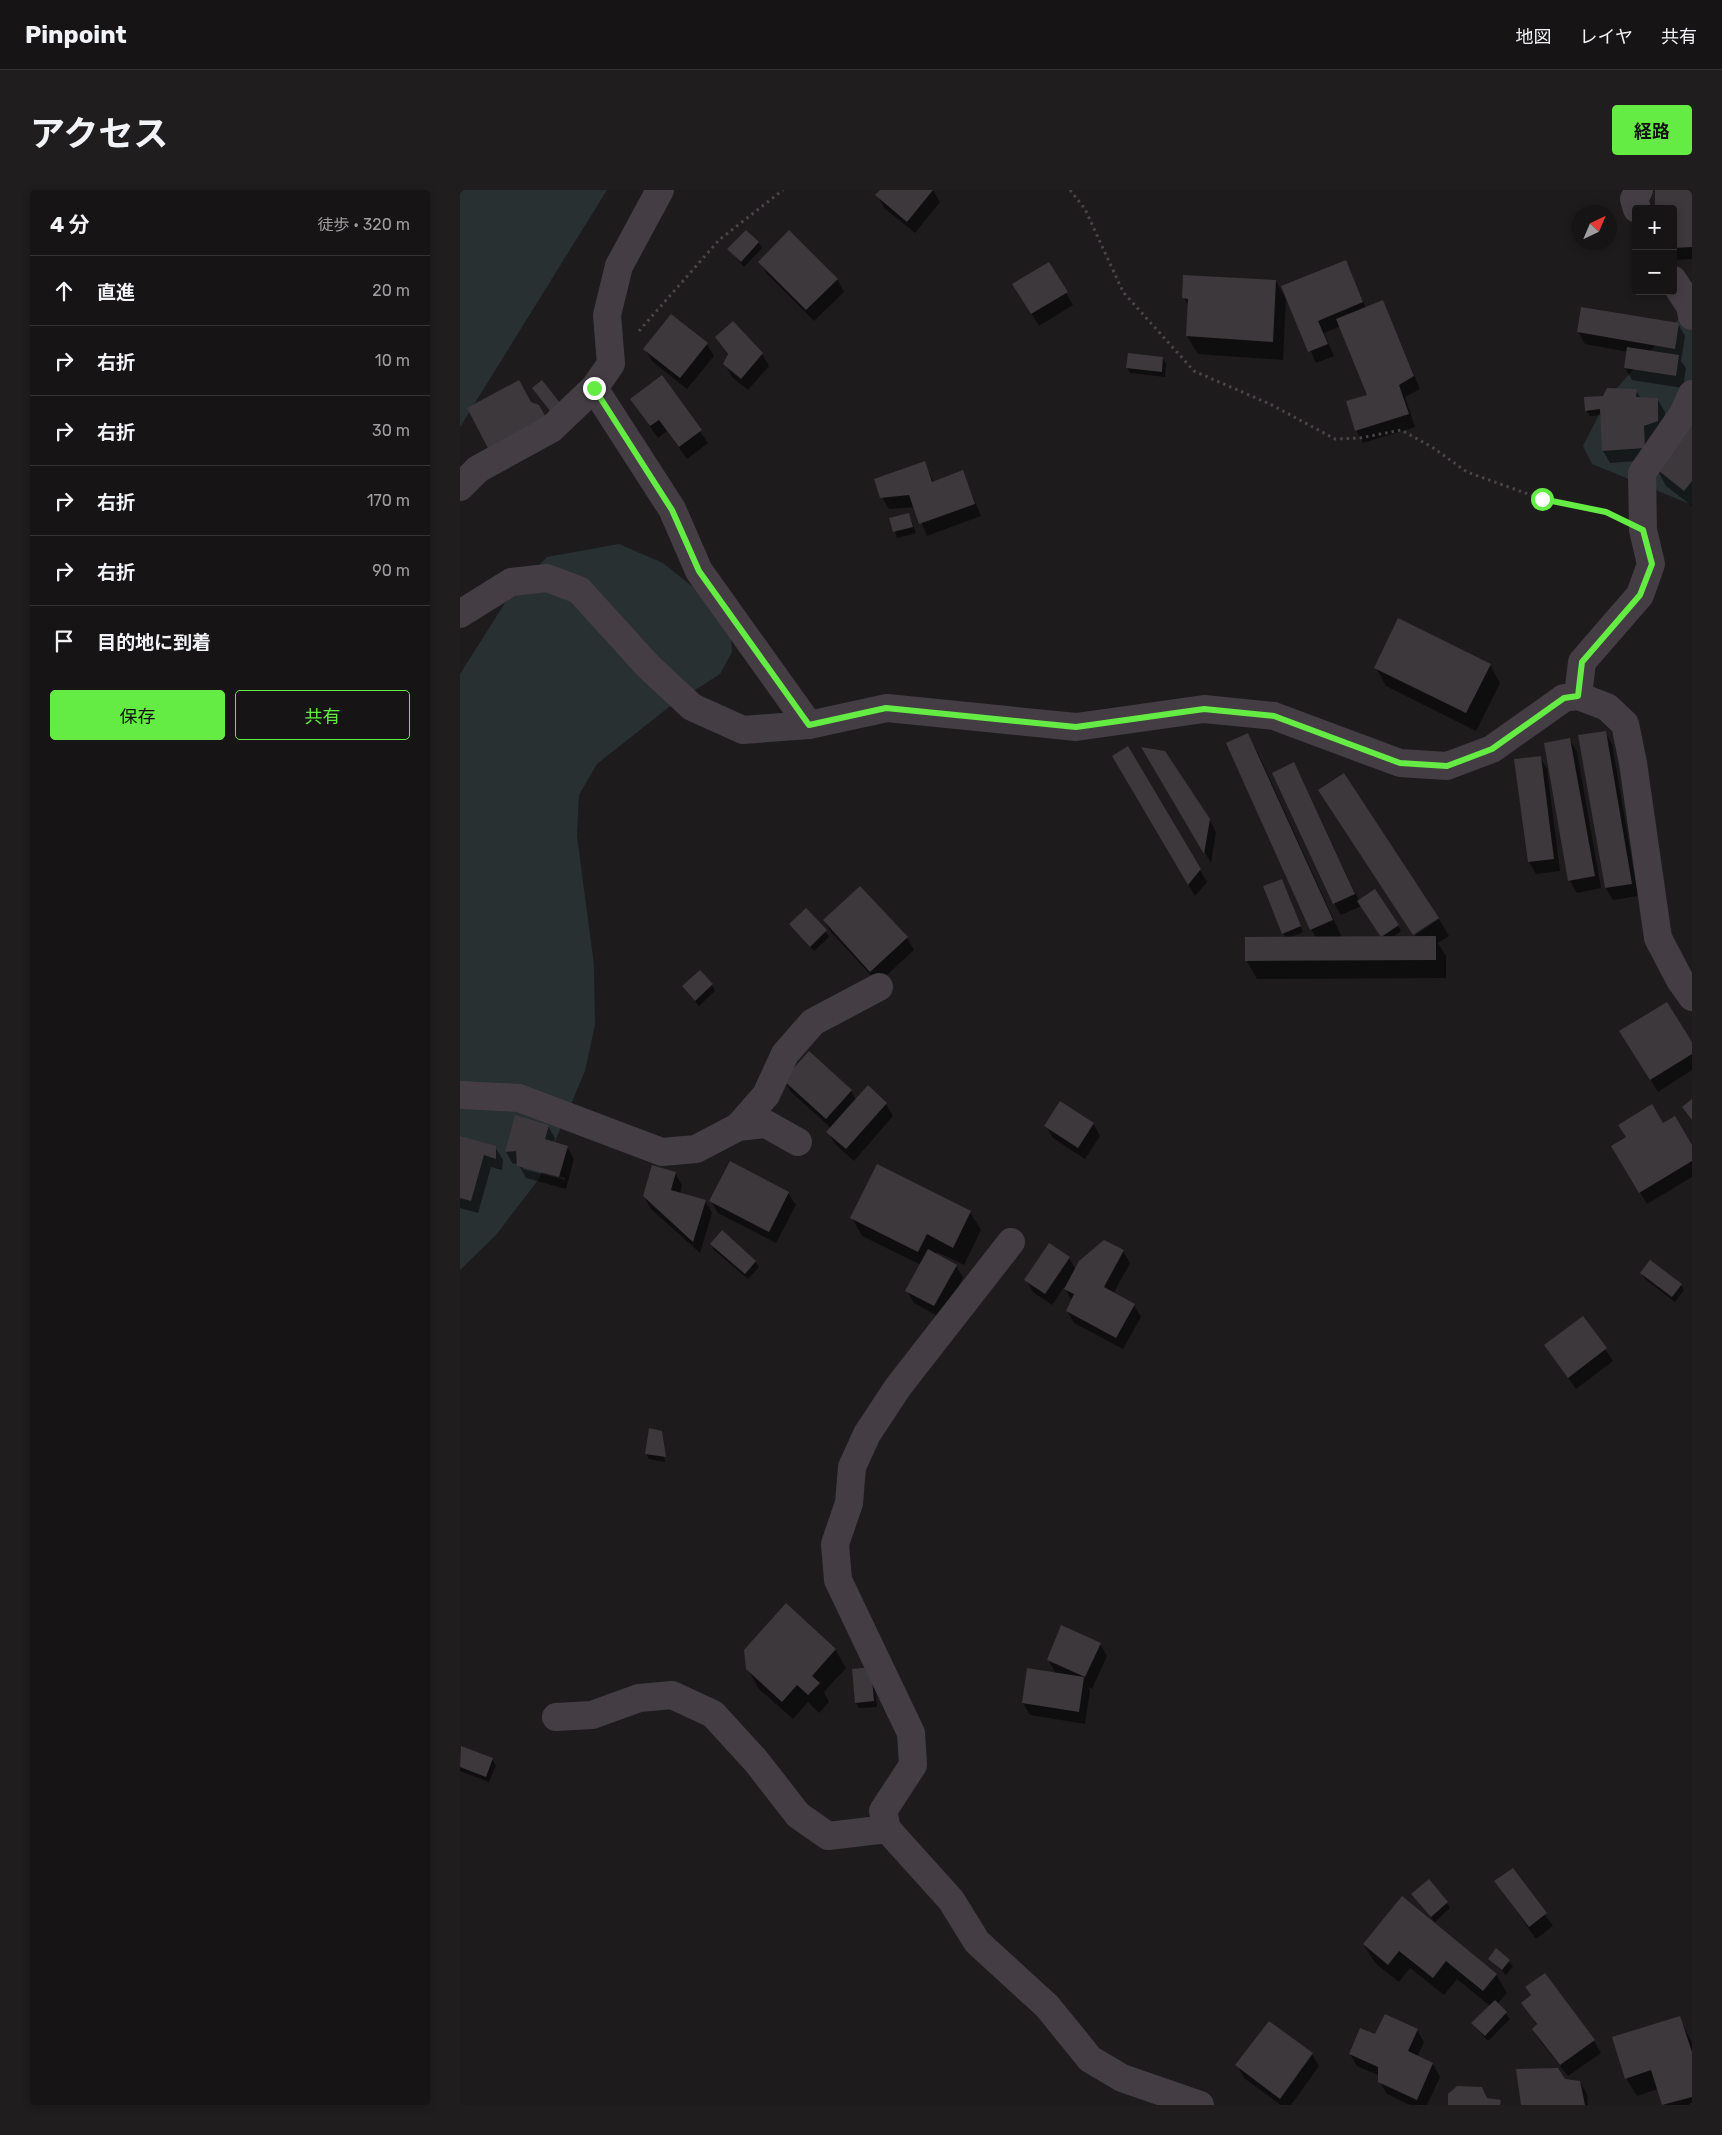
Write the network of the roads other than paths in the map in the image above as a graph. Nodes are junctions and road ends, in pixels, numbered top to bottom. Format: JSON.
{"nodes":[{"id":1,"x":660,"y":190,"type":"edge"},
{"id":2,"x":1639,"y":190,"type":"edge"},
{"id":3,"x":1636,"y":205,"type":"edge"},
{"id":4,"x":1677,"y":286,"type":"edge"},
{"id":5,"x":1692,"y":316,"type":"edge"},
{"id":6,"x":594,"y":388,"type":"junction"},
{"id":7,"x":1692,"y":394,"type":"edge"},
{"id":8,"x":460,"y":487,"type":"edge"},
{"id":9,"x":460,"y":614,"type":"edge"},
{"id":10,"x":1578,"y":696,"type":"junction"},
{"id":11,"x":809,"y":725,"type":"junction"},
{"id":12,"x":879,"y":987,"type":"dead end"},
{"id":13,"x":1692,"y":997,"type":"edge"},
{"id":14,"x":460,"y":1095,"type":"edge"},
{"id":15,"x":738,"y":1127,"type":"junction"},
{"id":16,"x":798,"y":1142,"type":"dead end"},
{"id":17,"x":1011,"y":1242,"type":"dead end"},
{"id":18,"x":556,"y":1718,"type":"dead end"},
{"id":19,"x":887,"y":1829,"type":"junction"},
{"id":20,"x":1200,"y":2105,"type":"edge"}],
"edges":[{"from":1,"to":6,"type":"street"},
{"from":2,"to":3,"type":"street"},
{"from":4,"to":5,"type":"street"},
{"from":6,"to":8,"type":"street"},
{"from":6,"to":11,"type":"street"},
{"from":7,"to":10,"type":"street"},
{"from":9,"to":11,"type":"street"},
{"from":10,"to":11,"type":"street"},
{"from":10,"to":13,"type":"street"},
{"from":12,"to":15,"type":"street"},
{"from":14,"to":15,"type":"street"},
{"from":15,"to":16,"type":"street"},
{"from":17,"to":19,"type":"street"},
{"from":18,"to":19,"type":"street"},
{"from":19,"to":20,"type":"street"}]}
